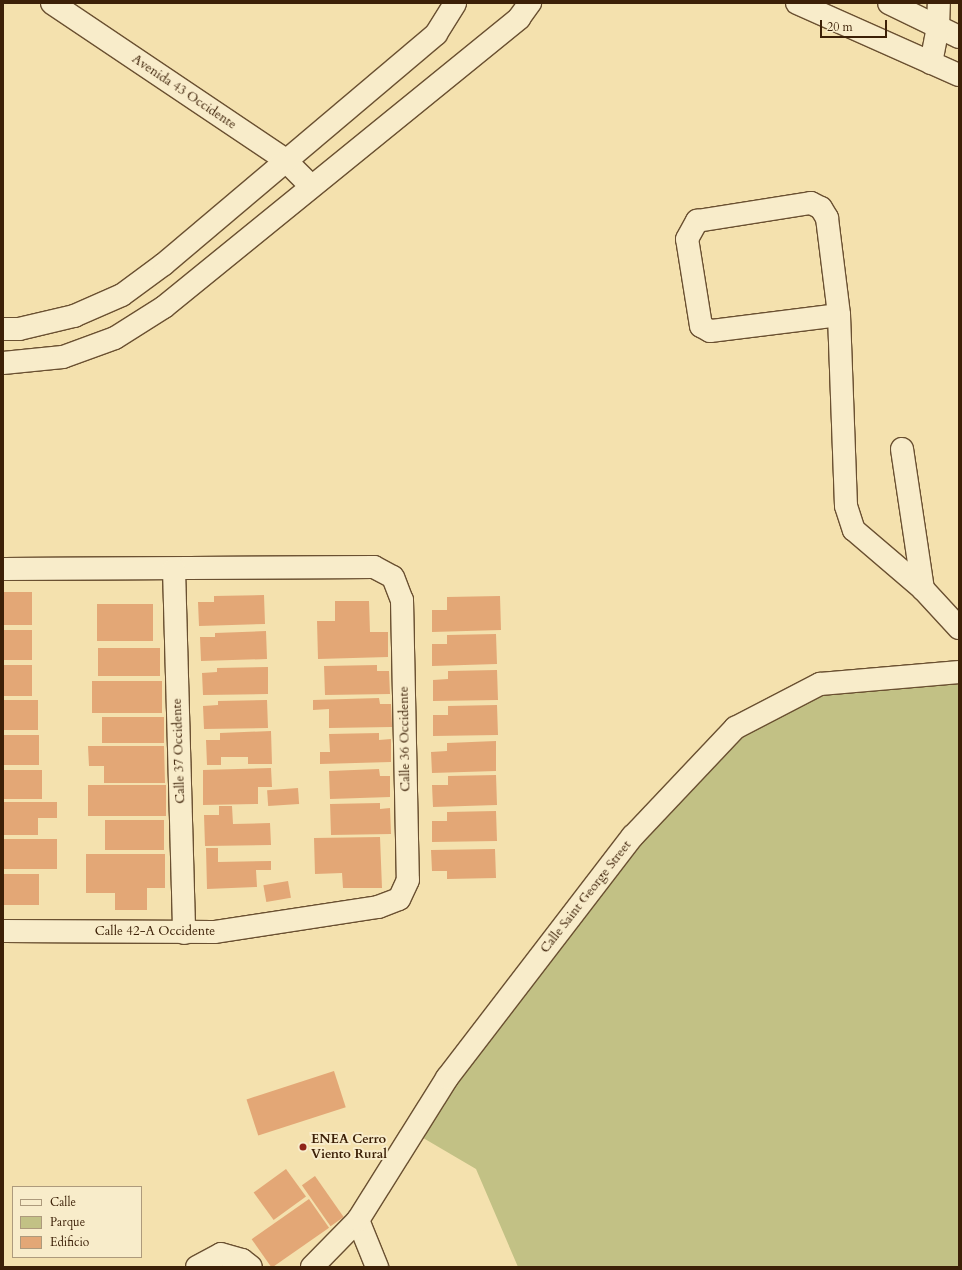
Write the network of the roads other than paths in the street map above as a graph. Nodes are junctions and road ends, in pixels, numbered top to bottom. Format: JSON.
{"nodes":[{"id":1,"x":52,"y":3,"type":"edge"},
{"id":2,"x":455,"y":3,"type":"edge"},
{"id":3,"x":530,"y":3,"type":"edge"},
{"id":4,"x":798,"y":3,"type":"edge"},
{"id":5,"x":888,"y":3,"type":"edge"},
{"id":6,"x":939,"y":3,"type":"edge"},
{"id":7,"x":938,"y":27,"type":"junction"},
{"id":8,"x":959,"y":37,"type":"edge"},
{"id":9,"x":931,"y":63,"type":"junction"},
{"id":10,"x":959,"y":75,"type":"edge"},
{"id":11,"x":284,"y":159,"type":"junction"},
{"id":12,"x":312,"y":186,"type":"junction"},
{"id":13,"x":839,"y":315,"type":"junction"},
{"id":14,"x":3,"y":329,"type":"edge"},
{"id":15,"x":3,"y":363,"type":"edge"},
{"id":16,"x":902,"y":449,"type":"dead end"},
{"id":17,"x":174,"y":569,"type":"junction"},
{"id":18,"x":3,"y":570,"type":"edge"},
{"id":19,"x":923,"y":589,"type":"junction"},
{"id":20,"x":959,"y":628,"type":"edge"},
{"id":21,"x":959,"y":672,"type":"edge"},
{"id":22,"x":399,"y":900,"type":"joint"},
{"id":23,"x":3,"y":931,"type":"edge"},
{"id":24,"x":184,"y":933,"type":"junction"},
{"id":25,"x":358,"y":1220,"type":"junction"},
{"id":26,"x":197,"y":1267,"type":"edge"},
{"id":27,"x":251,"y":1267,"type":"edge"},
{"id":28,"x":312,"y":1267,"type":"edge"},
{"id":29,"x":377,"y":1267,"type":"edge"}],
"edges":[{"from":1,"to":11,"type":"street","name":"Avenida 43 Occidente"},
{"from":2,"to":11,"type":"street"},
{"from":3,"to":12,"type":"street"},
{"from":4,"to":9,"type":"street"},
{"from":5,"to":7,"type":"street"},
{"from":6,"to":7,"type":"street"},
{"from":7,"to":8,"type":"street"},
{"from":7,"to":9,"type":"street"},
{"from":9,"to":10,"type":"street"},
{"from":11,"to":12,"type":"street","name":"Avenida 43 Occidente"},
{"from":11,"to":14,"type":"street"},
{"from":12,"to":15,"type":"street"},
{"from":13,"to":13,"type":"street"},
{"from":13,"to":19,"type":"street"},
{"from":16,"to":19,"type":"street"},
{"from":17,"to":18,"type":"street"},
{"from":17,"to":22,"type":"street","name":"Calle 36 Occidente"},
{"from":17,"to":24,"type":"street","name":"Calle 37 Occidente"},
{"from":19,"to":20,"type":"street"},
{"from":21,"to":25,"type":"street","name":"Calle Saint George Street"},
{"from":22,"to":24,"type":"street","name":"Calle 42-A Occidente"},
{"from":23,"to":24,"type":"street","name":"Calle 42-A Occidente"},
{"from":25,"to":28,"type":"street","name":"Calle Saint George Street"},
{"from":25,"to":29,"type":"street"},
{"from":26,"to":27,"type":"street"}]}
